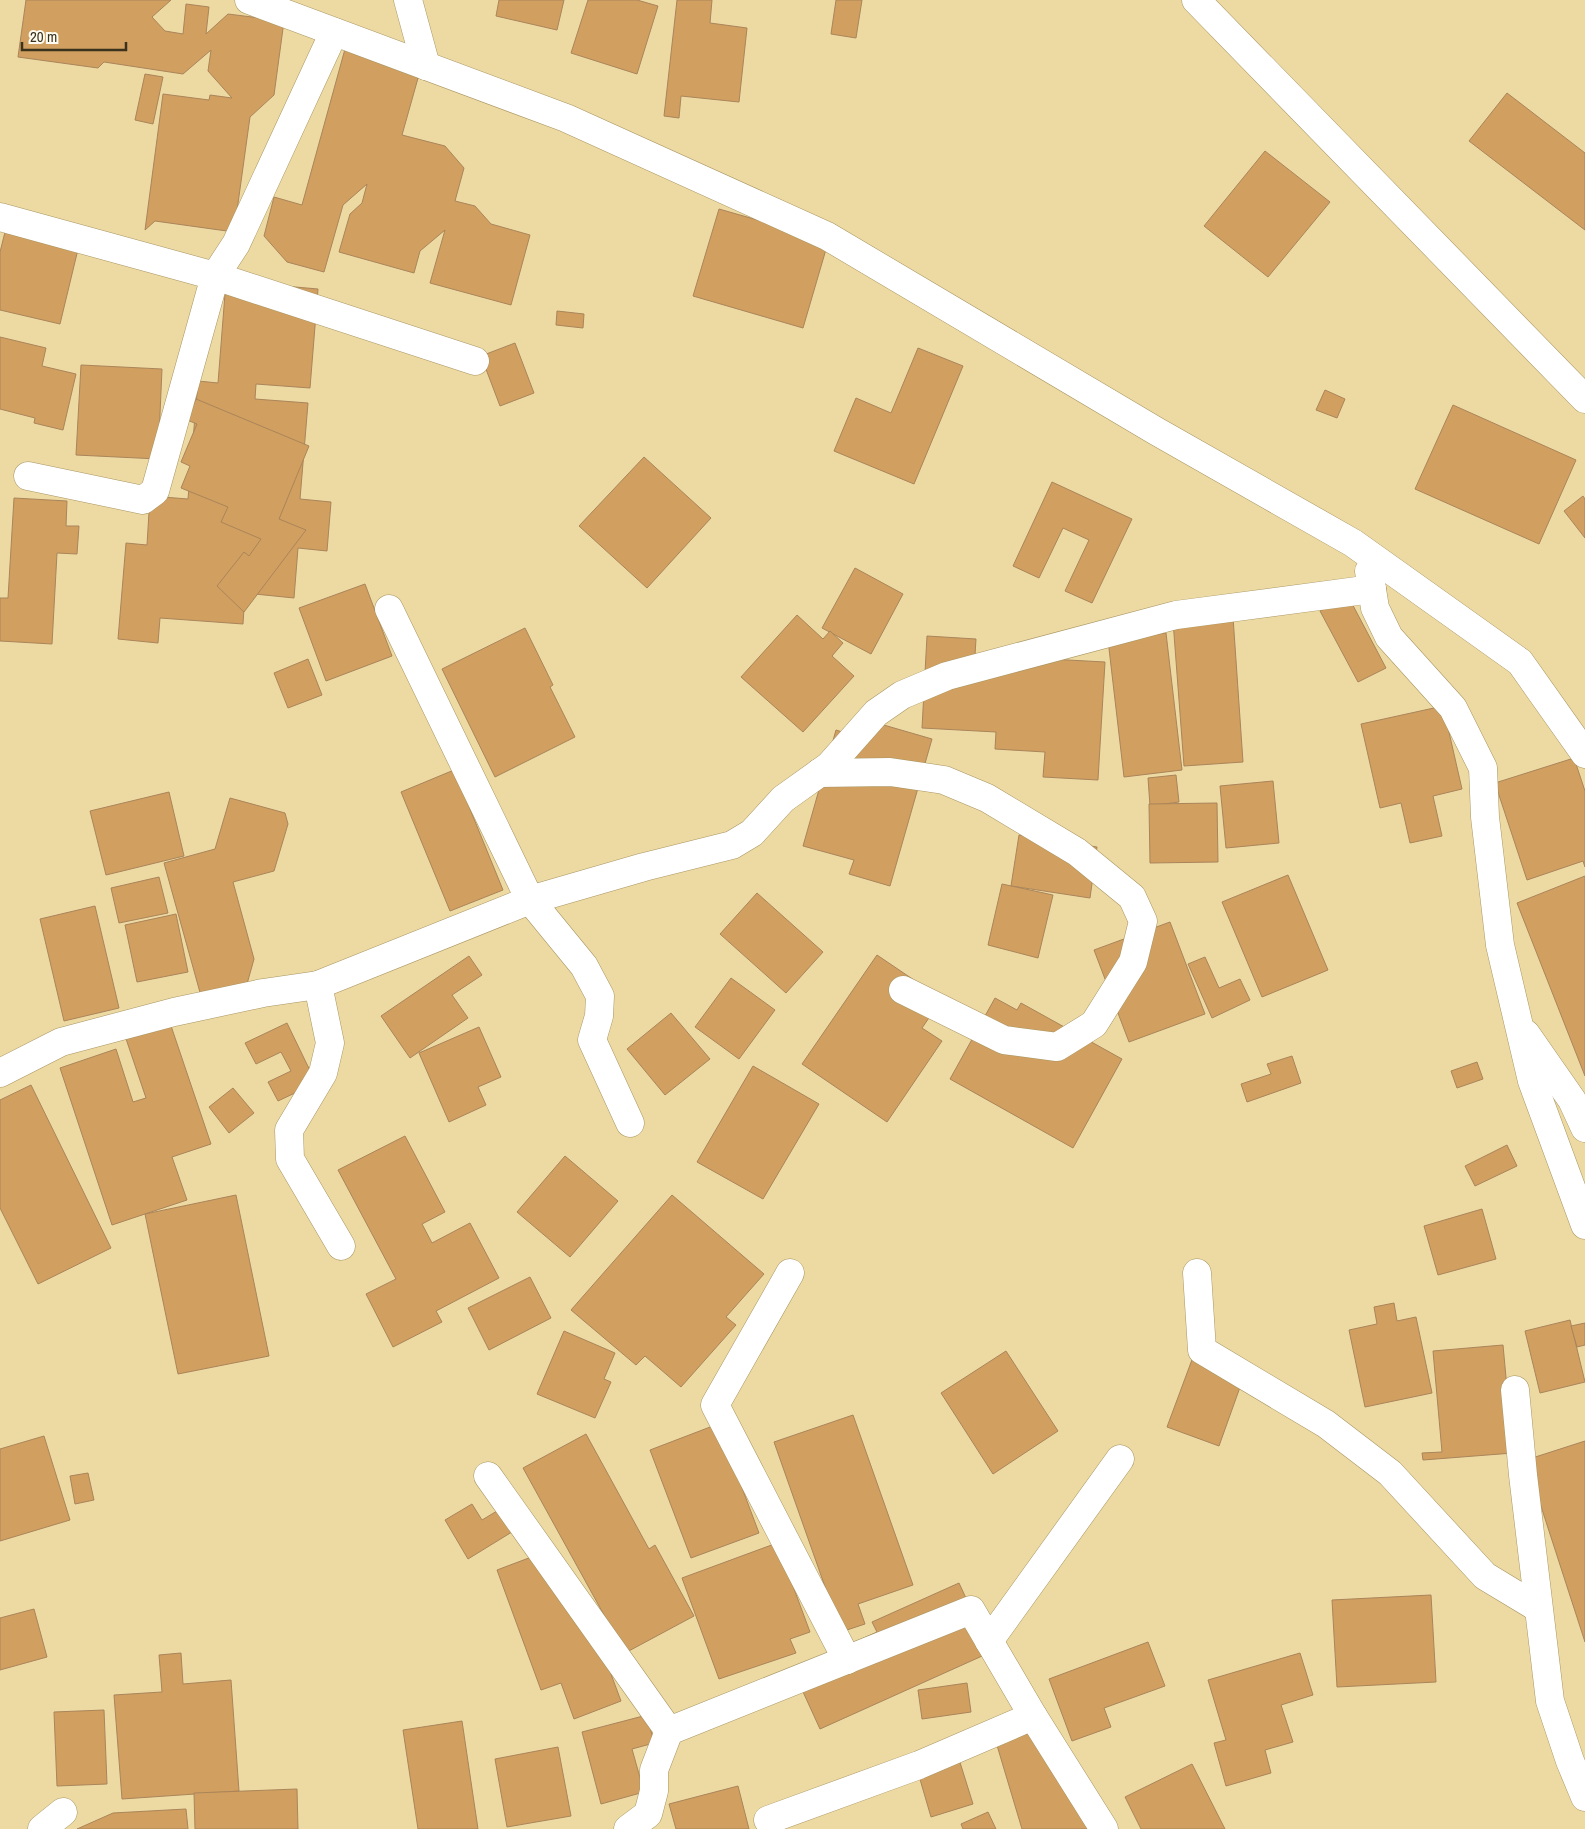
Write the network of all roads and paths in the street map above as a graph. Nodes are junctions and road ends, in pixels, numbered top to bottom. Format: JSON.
{"nodes":[{"id":1,"x":248,"y":0,"type":"edge"},
{"id":2,"x":408,"y":0,"type":"edge"},
{"id":3,"x":1196,"y":0,"type":"edge"},
{"id":4,"x":334,"y":32,"type":"junction"},
{"id":5,"x":426,"y":66,"type":"junction"},
{"id":6,"x":0,"y":217,"type":"edge"},
{"id":7,"x":215,"y":276,"type":"junction"},
{"id":8,"x":475,"y":361,"type":"dead end"},
{"id":9,"x":1585,"y":399,"type":"edge"},
{"id":10,"x":28,"y":476,"type":"dead end"},
{"id":11,"x":1366,"y":552,"type":"junction"},
{"id":12,"x":1372,"y":589,"type":"junction"},
{"id":13,"x":388,"y":609,"type":"dead end"},
{"id":14,"x":1585,"y":754,"type":"edge"},
{"id":15,"x":818,"y":773,"type":"junction"},
{"id":16,"x":530,"y":900,"type":"junction"},
{"id":17,"x":318,"y":985,"type":"junction"},
{"id":18,"x":903,"y":990,"type":"dead end"},
{"id":19,"x":1518,"y":1022,"type":"junction"},
{"id":20,"x":0,"y":1073,"type":"edge"},
{"id":21,"x":630,"y":1123,"type":"dead end"},
{"id":22,"x":1585,"y":1128,"type":"edge"},
{"id":23,"x":1585,"y":1225,"type":"edge"},
{"id":24,"x":341,"y":1246,"type":"dead end"},
{"id":25,"x":790,"y":1273,"type":"dead end"},
{"id":26,"x":1197,"y":1273,"type":"dead end"},
{"id":27,"x":1515,"y":1390,"type":"dead end"},
{"id":28,"x":1120,"y":1459,"type":"dead end"},
{"id":29,"x":488,"y":1476,"type":"dead end"},
{"id":30,"x":1538,"y":1608,"type":"junction"},
{"id":31,"x":989,"y":1641,"type":"junction"},
{"id":32,"x":847,"y":1660,"type":"junction"},
{"id":33,"x":1033,"y":1716,"type":"junction"},
{"id":34,"x":669,"y":1731,"type":"junction"},
{"id":35,"x":1583,"y":1784,"type":"edge"},
{"id":36,"x":63,"y":1812,"type":"dead end"},
{"id":37,"x":768,"y":1820,"type":"dead end"},
{"id":38,"x":42,"y":1829,"type":"edge"},
{"id":39,"x":628,"y":1829,"type":"edge"},
{"id":40,"x":1104,"y":1829,"type":"edge"}],
"edges":[{"from":1,"to":4,"type":"street"},
{"from":2,"to":5,"type":"street"},
{"from":3,"to":9,"type":"street"},
{"from":4,"to":5,"type":"street"},
{"from":4,"to":7,"type":"street"},
{"from":5,"to":11,"type":"street"},
{"from":6,"to":7,"type":"street"},
{"from":7,"to":8,"type":"street"},
{"from":7,"to":10,"type":"street"},
{"from":11,"to":12,"type":"street"},
{"from":11,"to":14,"type":"street"},
{"from":12,"to":15,"type":"street"},
{"from":12,"to":19,"type":"street"},
{"from":13,"to":16,"type":"street"},
{"from":15,"to":16,"type":"street"},
{"from":15,"to":18,"type":"street"},
{"from":16,"to":17,"type":"street"},
{"from":16,"to":21,"type":"street"},
{"from":17,"to":20,"type":"street"},
{"from":17,"to":24,"type":"street"},
{"from":19,"to":22,"type":"street"},
{"from":19,"to":23,"type":"street"},
{"from":25,"to":32,"type":"street"},
{"from":26,"to":30,"type":"street"},
{"from":27,"to":30,"type":"street"},
{"from":28,"to":31,"type":"street"},
{"from":29,"to":34,"type":"street"},
{"from":30,"to":35,"type":"street"},
{"from":31,"to":32,"type":"street"},
{"from":31,"to":33,"type":"street"},
{"from":32,"to":34,"type":"street"},
{"from":33,"to":37,"type":"street"},
{"from":33,"to":40,"type":"street"},
{"from":34,"to":39,"type":"street"},
{"from":36,"to":38,"type":"street"}]}
